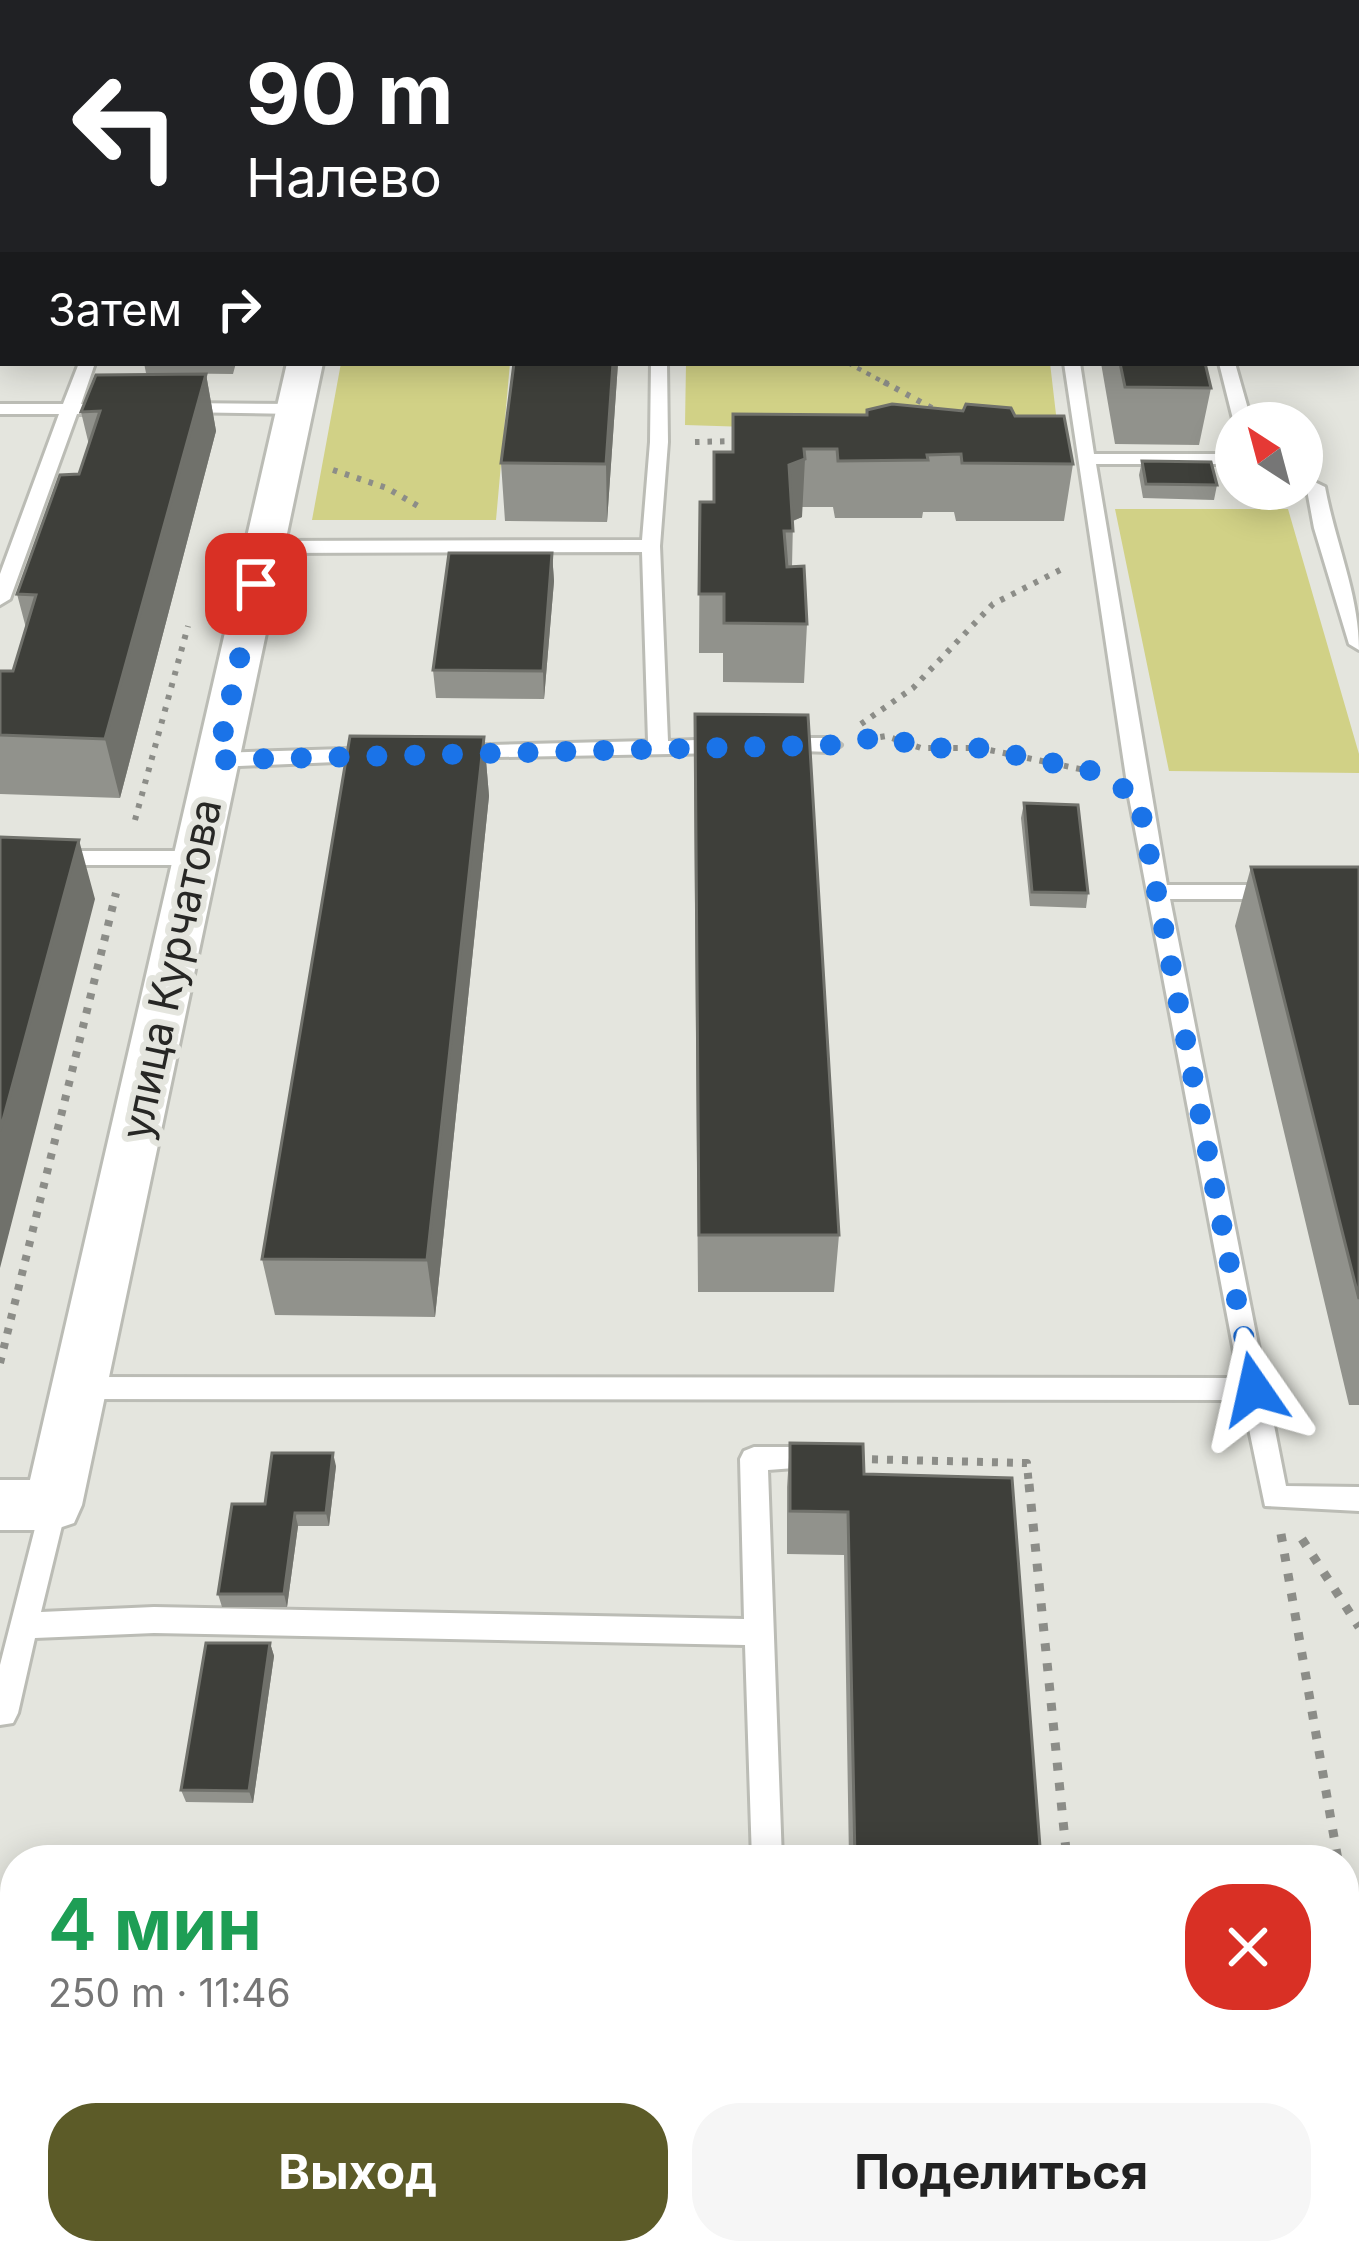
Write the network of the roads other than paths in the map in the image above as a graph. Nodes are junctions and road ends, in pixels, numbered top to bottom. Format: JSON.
{"nodes":[{"id":1,"x":86,"y":366,"type":"edge"},
{"id":2,"x":659,"y":366,"type":"edge"},
{"id":3,"x":1072,"y":366,"type":"edge"},
{"id":4,"x":1228,"y":366,"type":"edge"},
{"id":5,"x":1237,"y":402,"type":"edge"},
{"id":6,"x":295,"y":408,"type":"edge"},
{"id":7,"x":0,"y":409,"type":"edge"},
{"id":8,"x":70,"y":409,"type":"junction"},
{"id":9,"x":136,"y":409,"type":"edge"},
{"id":10,"x":158,"y":409,"type":"edge"},
{"id":11,"x":1086,"y":459,"type":"junction"},
{"id":12,"x":1215,"y":459,"type":"edge"},
{"id":13,"x":1322,"y":510,"type":"edge"},
{"id":14,"x":651,"y":546,"type":"junction"},
{"id":15,"x":264,"y":547,"type":"junction"},
{"id":16,"x":0,"y":599,"type":"edge"},
{"id":17,"x":1359,"y":644,"type":"edge"},
{"id":18,"x":830,"y":745,"type":"road end"},
{"id":19,"x":658,"y":747,"type":"junction"},
{"id":20,"x":403,"y":754,"type":"edge"},
{"id":21,"x":426,"y":754,"type":"edge"},
{"id":22,"x":217,"y":760,"type":"junction"},
{"id":23,"x":0,"y":857,"type":"edge"},
{"id":24,"x":195,"y":858,"type":"junction"},
{"id":25,"x":1292,"y":891,"type":"edge"},
{"id":26,"x":1158,"y":892,"type":"junction"},
{"id":27,"x":79,"y":1388,"type":"junction"},
{"id":28,"x":1254,"y":1389,"type":"junction"},
{"id":29,"x":811,"y":1457,"type":"edge"},
{"id":30,"x":1359,"y":1498,"type":"edge"},
{"id":31,"x":26,"y":1505,"type":"edge"},
{"id":32,"x":23,"y":1626,"type":"junction"},
{"id":33,"x":759,"y":1633,"type":"junction"},
{"id":34,"x":3,"y":1713,"type":"dead end"},
{"id":35,"x":766,"y":1845,"type":"edge"}],
"edges":[{"from":1,"to":8,"type":"lane"},
{"from":2,"to":14,"type":"lane"},
{"from":3,"to":11,"type":"lane"},
{"from":4,"to":5,"type":"lane"},
{"from":6,"to":10,"type":"lane"},
{"from":6,"to":15,"type":"street","name":"улица Курчатова"},
{"from":7,"to":8,"type":"lane"},
{"from":8,"to":9,"type":"lane"},
{"from":8,"to":16,"type":"lane"},
{"from":11,"to":12,"type":"lane"},
{"from":11,"to":26,"type":"lane"},
{"from":13,"to":17,"type":"lane"},
{"from":14,"to":15,"type":"lane"},
{"from":14,"to":19,"type":"lane"},
{"from":15,"to":22,"type":"street","name":"улица Курчатова"},
{"from":18,"to":19,"type":"lane"},
{"from":19,"to":21,"type":"lane"},
{"from":20,"to":22,"type":"lane"},
{"from":22,"to":24,"type":"street","name":"улица Курчатова"},
{"from":23,"to":24,"type":"lane"},
{"from":24,"to":27,"type":"street","name":"улица Курчатова"},
{"from":25,"to":26,"type":"lane"},
{"from":26,"to":28,"type":"lane"},
{"from":27,"to":28,"type":"lane"},
{"from":27,"to":31,"type":"street","name":"улица Курчатова"},
{"from":28,"to":30,"type":"lane"},
{"from":29,"to":33,"type":"lane"},
{"from":31,"to":32,"type":"lane"},
{"from":32,"to":33,"type":"lane"},
{"from":32,"to":34,"type":"lane"},
{"from":33,"to":35,"type":"lane"}]}
